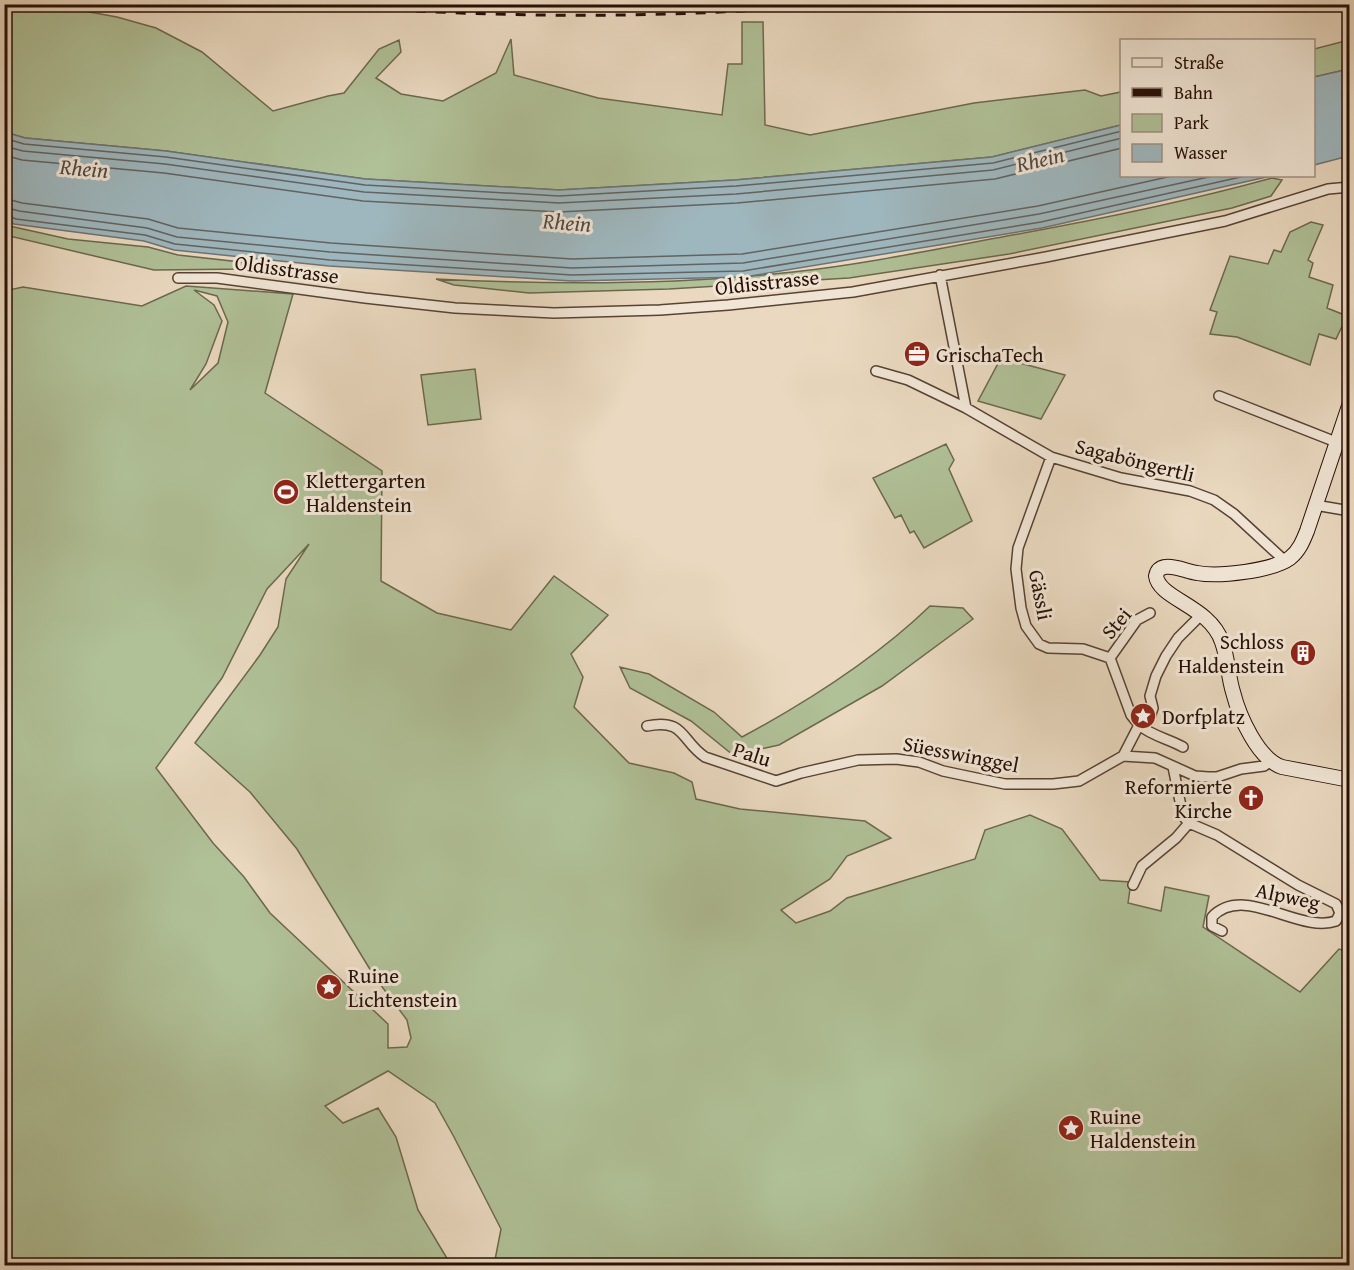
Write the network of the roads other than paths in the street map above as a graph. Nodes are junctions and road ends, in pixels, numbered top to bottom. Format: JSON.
{"nodes":[{"id":1,"x":1350,"y":187,"type":"edge"},
{"id":2,"x":940,"y":275,"type":"junction"},
{"id":3,"x":178,"y":278,"type":"dead end"},
{"id":4,"x":876,"y":370,"type":"dead end"},
{"id":5,"x":1219,"y":396,"type":"dead end"},
{"id":6,"x":1349,"y":406,"type":"edge"},
{"id":7,"x":966,"y":408,"type":"junction"},
{"id":8,"x":1336,"y":442,"type":"junction"},
{"id":9,"x":1051,"y":457,"type":"junction"},
{"id":10,"x":1315,"y":506,"type":"junction"},
{"id":11,"x":1350,"y":511,"type":"edge"},
{"id":12,"x":1285,"y":561,"type":"junction"},
{"id":13,"x":1150,"y":613,"type":"dead end"},
{"id":14,"x":1202,"y":614,"type":"junction"},
{"id":15,"x":1110,"y":658,"type":"junction"},
{"id":16,"x":1139,"y":725,"type":"junction"},
{"id":17,"x":647,"y":726,"type":"dead end"},
{"id":18,"x":1184,"y":747,"type":"dead end"},
{"id":19,"x":1123,"y":756,"type":"junction"},
{"id":20,"x":858,"y":760,"type":"joint"},
{"id":21,"x":1270,"y":762,"type":"junction"},
{"id":22,"x":1173,"y":767,"type":"junction"},
{"id":23,"x":1350,"y":780,"type":"edge"},
{"id":24,"x":1188,"y":823,"type":"junction"},
{"id":25,"x":1133,"y":885,"type":"dead end"},
{"id":26,"x":1222,"y":931,"type":"dead end"}],
"edges":[{"from":1,"to":2,"type":"street","name":"Oldisstrasse"},
{"from":2,"to":3,"type":"street","name":"Oldisstrasse"},
{"from":2,"to":7,"type":"street"},
{"from":4,"to":7,"type":"street","name":"Sagaböngertli"},
{"from":5,"to":8,"type":"street"},
{"from":6,"to":8,"type":"street"},
{"from":7,"to":9,"type":"street","name":"Sagaböngertli"},
{"from":8,"to":10,"type":"street"},
{"from":9,"to":12,"type":"street","name":"Sagaböngertli"},
{"from":9,"to":15,"type":"street","name":"Gässli"},
{"from":10,"to":11,"type":"street"},
{"from":10,"to":12,"type":"street"},
{"from":12,"to":14,"type":"street"},
{"from":13,"to":15,"type":"street","name":"Stei"},
{"from":14,"to":16,"type":"street"},
{"from":14,"to":21,"type":"street"},
{"from":15,"to":16,"type":"street"},
{"from":16,"to":18,"type":"street"},
{"from":16,"to":19,"type":"street"},
{"from":17,"to":20,"type":"street","name":"Palu"},
{"from":19,"to":20,"type":"street","name":"Süesswinggel"},
{"from":19,"to":22,"type":"street"},
{"from":21,"to":22,"type":"street"},
{"from":21,"to":23,"type":"street"},
{"from":22,"to":24,"type":"street"},
{"from":24,"to":25,"type":"street"},
{"from":24,"to":26,"type":"street","name":"Alpweg"}]}
